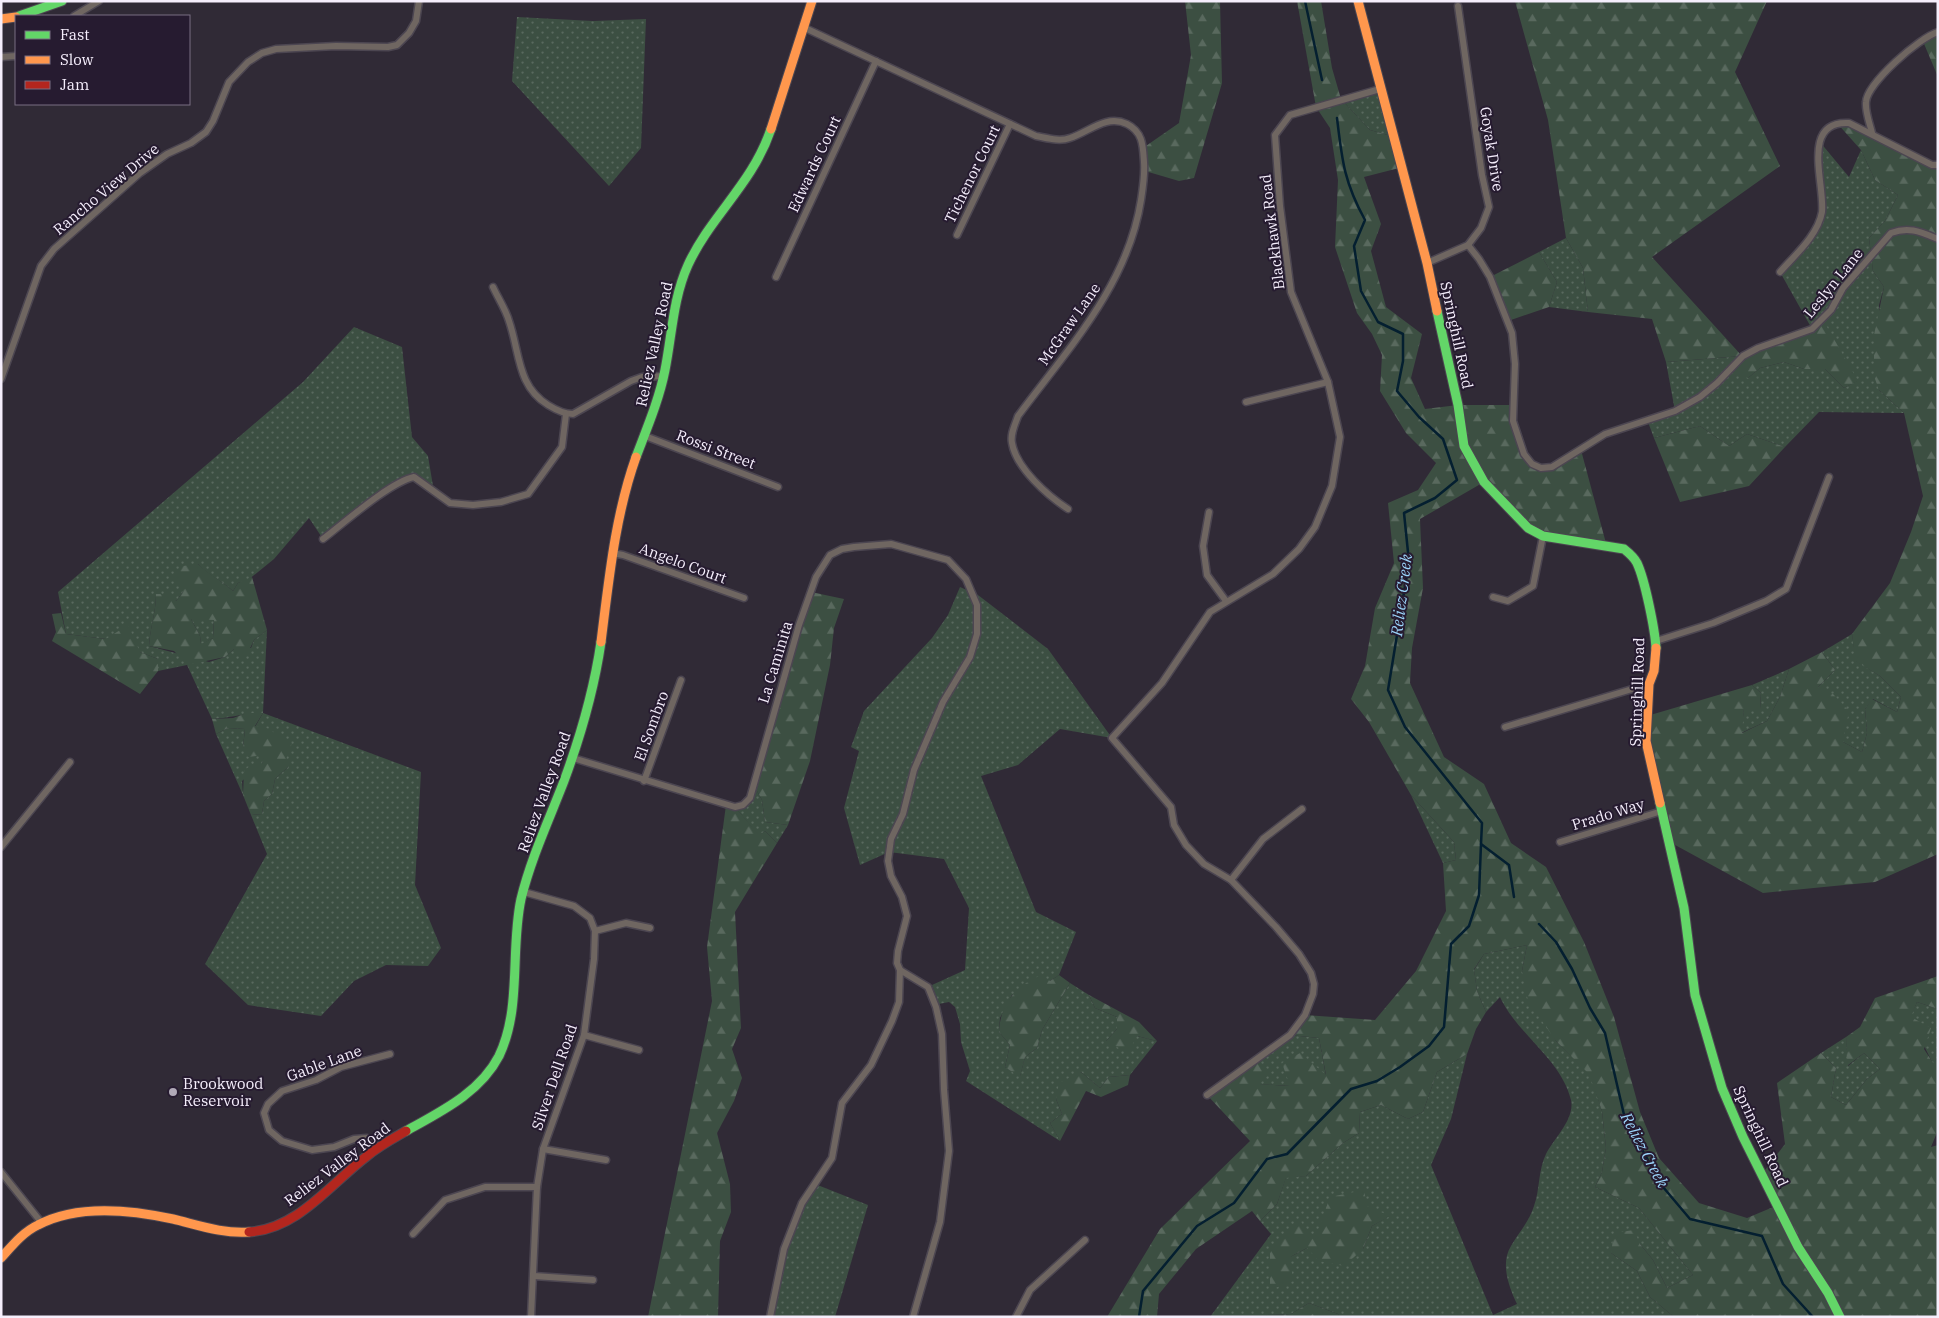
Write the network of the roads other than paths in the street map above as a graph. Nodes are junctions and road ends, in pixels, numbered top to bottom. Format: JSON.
{"nodes":[{"id":1,"x":62,"y":1,"type":"edge"},
{"id":2,"x":99,"y":1,"type":"edge"},
{"id":3,"x":419,"y":1,"type":"edge"},
{"id":4,"x":812,"y":1,"type":"edge"},
{"id":5,"x":1358,"y":1,"type":"edge"},
{"id":6,"x":1458,"y":6,"type":"dead end"},
{"id":7,"x":21,"y":15,"type":"edge"},
{"id":8,"x":76,"y":15,"type":"edge"},
{"id":9,"x":15,"y":17,"type":"edge"},
{"id":10,"x":1,"y":19,"type":"edge"},
{"id":11,"x":805,"y":28,"type":"junction"},
{"id":12,"x":1938,"y":32,"type":"edge"},
{"id":13,"x":15,"y":56,"type":"edge"},
{"id":14,"x":1,"y":58,"type":"edge"},
{"id":15,"x":876,"y":61,"type":"junction"},
{"id":16,"x":1380,"y":89,"type":"junction"},
{"id":17,"x":1010,"y":124,"type":"junction"},
{"id":18,"x":1872,"y":133,"type":"junction"},
{"id":19,"x":1938,"y":165,"type":"edge"},
{"id":20,"x":957,"y":234,"type":"dead end"},
{"id":21,"x":1938,"y":239,"type":"edge"},
{"id":22,"x":1468,"y":245,"type":"junction"},
{"id":23,"x":1427,"y":263,"type":"junction"},
{"id":24,"x":1780,"y":272,"type":"dead end"},
{"id":25,"x":776,"y":277,"type":"dead end"},
{"id":26,"x":493,"y":287,"type":"dead end"},
{"id":27,"x":664,"y":376,"type":"junction"},
{"id":28,"x":1,"y":379,"type":"edge"},
{"id":29,"x":1328,"y":382,"type":"junction"},
{"id":30,"x":1246,"y":402,"type":"dead end"},
{"id":31,"x":566,"y":414,"type":"junction"},
{"id":32,"x":645,"y":436,"type":"junction"},
{"id":33,"x":1829,"y":477,"type":"dead end"},
{"id":34,"x":778,"y":487,"type":"dead end"},
{"id":35,"x":1068,"y":509,"type":"dead end"},
{"id":36,"x":1209,"y":512,"type":"dead end"},
{"id":37,"x":1543,"y":536,"type":"junction"},
{"id":38,"x":322,"y":539,"type":"dead end"},
{"id":39,"x":612,"y":553,"type":"junction"},
{"id":40,"x":1492,"y":597,"type":"dead end"},
{"id":41,"x":744,"y":598,"type":"dead end"},
{"id":42,"x":1226,"y":601,"type":"junction"},
{"id":43,"x":1656,"y":641,"type":"junction"},
{"id":44,"x":681,"y":680,"type":"dead end"},
{"id":45,"x":1649,"y":684,"type":"junction"},
{"id":46,"x":1505,"y":727,"type":"dead end"},
{"id":47,"x":573,"y":758,"type":"junction"},
{"id":48,"x":70,"y":762,"type":"dead end"},
{"id":49,"x":644,"y":781,"type":"junction"},
{"id":50,"x":1302,"y":809,"type":"dead end"},
{"id":51,"x":1662,"y":811,"type":"junction"},
{"id":52,"x":1560,"y":842,"type":"dead end"},
{"id":53,"x":1,"y":847,"type":"edge"},
{"id":54,"x":1232,"y":880,"type":"junction"},
{"id":55,"x":524,"y":892,"type":"junction"},
{"id":56,"x":650,"y":928,"type":"dead end"},
{"id":57,"x":596,"y":932,"type":"junction"},
{"id":58,"x":900,"y":970,"type":"junction"},
{"id":59,"x":584,"y":1035,"type":"junction"},
{"id":60,"x":639,"y":1050,"type":"dead end"},
{"id":61,"x":390,"y":1054,"type":"dead end"},
{"id":62,"x":1207,"y":1095,"type":"dead end"},
{"id":63,"x":543,"y":1148,"type":"junction"},
{"id":64,"x":376,"y":1149,"type":"junction"},
{"id":65,"x":606,"y":1160,"type":"dead end"},
{"id":66,"x":1,"y":1172,"type":"edge"},
{"id":67,"x":537,"y":1187,"type":"junction"},
{"id":68,"x":41,"y":1222,"type":"junction"},
{"id":69,"x":412,"y":1234,"type":"dead end"},
{"id":70,"x":1085,"y":1240,"type":"dead end"},
{"id":71,"x":1,"y":1258,"type":"edge"},
{"id":72,"x":534,"y":1276,"type":"junction"},
{"id":73,"x":592,"y":1280,"type":"dead end"},
{"id":74,"x":531,"y":1317,"type":"edge"},
{"id":75,"x":770,"y":1317,"type":"edge"},
{"id":76,"x":913,"y":1317,"type":"edge"},
{"id":77,"x":1016,"y":1317,"type":"edge"},
{"id":78,"x":1840,"y":1317,"type":"edge"}],
"edges":[{"from":1,"to":7,"type":"main road"},
{"from":2,"to":8,"type":"street"},
{"from":3,"to":28,"type":"street","name":"Rancho View Drive"},
{"from":4,"to":11,"type":"main road","name":"Reliez Valley Road"},
{"from":5,"to":16,"type":"main road","name":"Springhill Road"},
{"from":6,"to":22,"type":"street","name":"Goyak Drive"},
{"from":9,"to":10,"type":"main road"},
{"from":11,"to":15,"type":"street","name":"McGraw Lane"},
{"from":11,"to":27,"type":"main road","name":"Reliez Valley Road"},
{"from":12,"to":18,"type":"street"},
{"from":13,"to":14,"type":"street"},
{"from":15,"to":17,"type":"street","name":"McGraw Lane"},
{"from":15,"to":25,"type":"street","name":"Edwards Court"},
{"from":16,"to":23,"type":"main road","name":"Springhill Road"},
{"from":16,"to":29,"type":"street","name":"Blackhawk Road"},
{"from":17,"to":20,"type":"street","name":"Tichenor Court"},
{"from":17,"to":35,"type":"street","name":"McGraw Lane"},
{"from":18,"to":19,"type":"street"},
{"from":18,"to":24,"type":"street"},
{"from":21,"to":22,"type":"street","name":"Leslyn Lane"},
{"from":22,"to":23,"type":"street","name":"Goyak Drive"},
{"from":23,"to":37,"type":"main road","name":"Springhill Road"},
{"from":26,"to":31,"type":"street"},
{"from":27,"to":31,"type":"street"},
{"from":27,"to":32,"type":"main road","name":"Reliez Valley Road"},
{"from":29,"to":30,"type":"street"},
{"from":29,"to":42,"type":"street","name":"Blackhawk Road"},
{"from":31,"to":38,"type":"street"},
{"from":32,"to":34,"type":"street","name":"Rossi Street"},
{"from":32,"to":39,"type":"main road","name":"Reliez Valley Road"},
{"from":33,"to":43,"type":"street"},
{"from":36,"to":42,"type":"street"},
{"from":37,"to":40,"type":"street"},
{"from":37,"to":43,"type":"main road","name":"Springhill Road"},
{"from":39,"to":41,"type":"street","name":"Angelo Court"},
{"from":39,"to":47,"type":"main road","name":"Reliez Valley Road"},
{"from":42,"to":54,"type":"street","name":"Blackhawk Road"},
{"from":43,"to":45,"type":"main road","name":"Springhill Road"},
{"from":44,"to":49,"type":"street","name":"El Sombro"},
{"from":45,"to":46,"type":"street"},
{"from":45,"to":51,"type":"main road","name":"Springhill Road"},
{"from":47,"to":49,"type":"street","name":"La Caminita"},
{"from":47,"to":55,"type":"main road","name":"Reliez Valley Road"},
{"from":48,"to":53,"type":"street"},
{"from":49,"to":58,"type":"street","name":"La Caminita"},
{"from":50,"to":54,"type":"street"},
{"from":51,"to":52,"type":"street","name":"Prado Way"},
{"from":51,"to":78,"type":"main road","name":"Springhill Road"},
{"from":54,"to":62,"type":"street"},
{"from":55,"to":57,"type":"street"},
{"from":55,"to":64,"type":"main road","name":"Reliez Valley Road"},
{"from":56,"to":57,"type":"street"},
{"from":57,"to":59,"type":"street","name":"Silver Dell Road"},
{"from":58,"to":75,"type":"street"},
{"from":58,"to":76,"type":"street"},
{"from":59,"to":60,"type":"street"},
{"from":59,"to":63,"type":"street","name":"Silver Dell Road"},
{"from":61,"to":64,"type":"street","name":"Gable Lane"},
{"from":63,"to":65,"type":"street"},
{"from":63,"to":67,"type":"street","name":"Silver Dell Road"},
{"from":64,"to":68,"type":"main road","name":"Reliez Valley Road"},
{"from":66,"to":68,"type":"street"},
{"from":67,"to":69,"type":"street"},
{"from":67,"to":72,"type":"street","name":"Silver Dell Road"},
{"from":68,"to":71,"type":"main road","name":"Reliez Valley Road"},
{"from":70,"to":77,"type":"street"},
{"from":72,"to":73,"type":"street"},
{"from":72,"to":74,"type":"street","name":"Silver Dell Road"}]}
